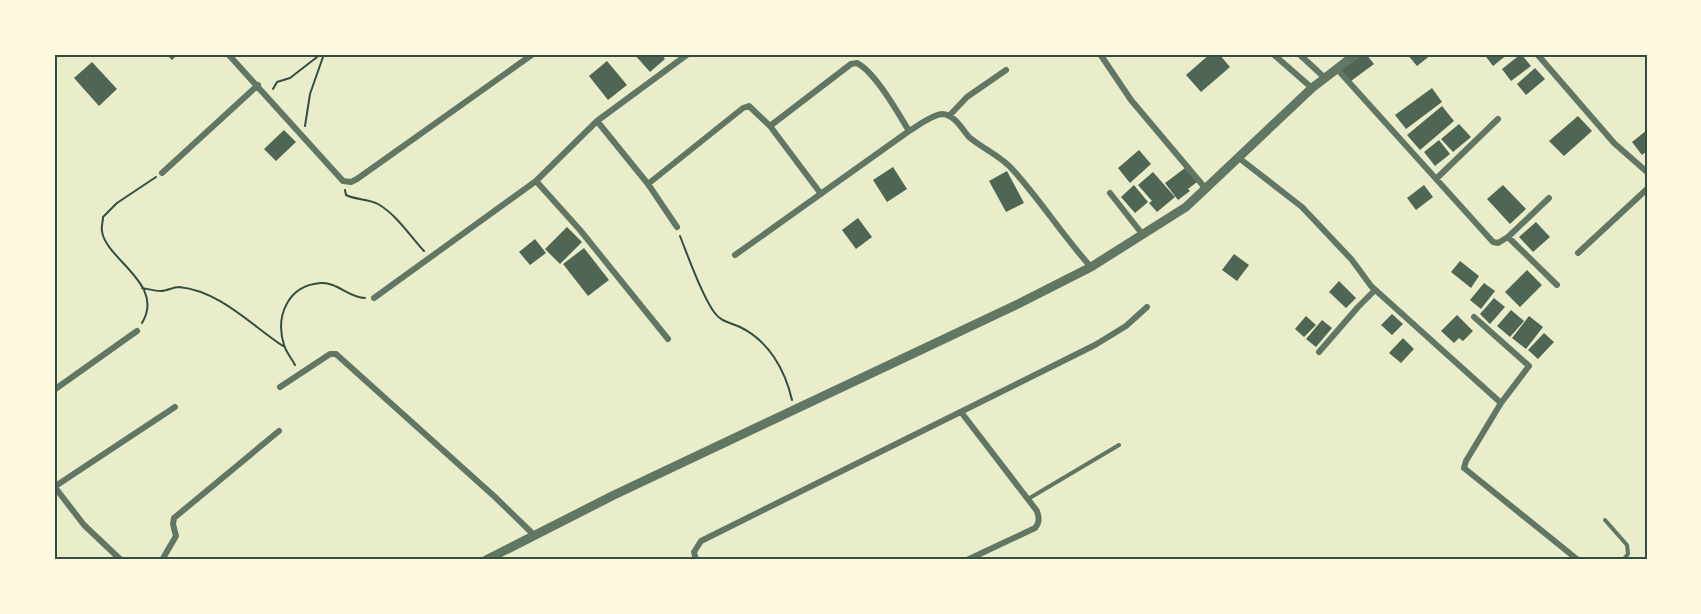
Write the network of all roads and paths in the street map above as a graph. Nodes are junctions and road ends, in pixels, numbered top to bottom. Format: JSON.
{"nodes":[{"id":1,"x":228,"y":54,"type":"edge"},
{"id":2,"x":322,"y":54,"type":"edge"},
{"id":3,"x":533,"y":54,"type":"edge"},
{"id":4,"x":688,"y":54,"type":"edge"},
{"id":5,"x":1100,"y":54,"type":"edge"},
{"id":6,"x":1273,"y":54,"type":"edge"},
{"id":7,"x":1299,"y":54,"type":"edge"},
{"id":8,"x":1356,"y":54,"type":"edge"},
{"id":9,"x":1537,"y":54,"type":"edge"},
{"id":10,"x":1337,"y":69,"type":"junction"},
{"id":11,"x":1006,"y":70,"type":"dead end"},
{"id":12,"x":1324,"y":78,"type":"junction"},
{"id":13,"x":258,"y":86,"type":"junction"},
{"id":14,"x":1312,"y":87,"type":"junction"},
{"id":15,"x":268,"y":96,"type":"junction"},
{"id":16,"x":950,"y":116,"type":"junction"},
{"id":17,"x":1498,"y":119,"type":"dead end"},
{"id":18,"x":597,"y":121,"type":"junction"},
{"id":19,"x":770,"y":126,"type":"junction"},
{"id":20,"x":909,"y":131,"type":"junction"},
{"id":21,"x":303,"y":135,"type":"junction"},
{"id":22,"x":1239,"y":158,"type":"junction"},
{"id":23,"x":1647,"y":172,"type":"edge"},
{"id":24,"x":162,"y":173,"type":"joint"},
{"id":25,"x":1436,"y":179,"type":"junction"},
{"id":26,"x":343,"y":181,"type":"junction"},
{"id":27,"x":536,"y":181,"type":"junction"},
{"id":28,"x":648,"y":184,"type":"junction"},
{"id":29,"x":1206,"y":189,"type":"junction"},
{"id":30,"x":1647,"y":189,"type":"edge"},
{"id":31,"x":821,"y":194,"type":"junction"},
{"id":32,"x":1110,"y":194,"type":"dead end"},
{"id":33,"x":1550,"y":198,"type":"dead end"},
{"id":34,"x":677,"y":227,"type":"joint"},
{"id":35,"x":1143,"y":235,"type":"junction"},
{"id":36,"x":1508,"y":237,"type":"junction"},
{"id":37,"x":1578,"y":253,"type":"dead end"},
{"id":38,"x":735,"y":255,"type":"dead end"},
{"id":39,"x":430,"y":258,"type":"junction"},
{"id":40,"x":1090,"y":267,"type":"junction"},
{"id":41,"x":1557,"y":285,"type":"dead end"},
{"id":42,"x":142,"y":288,"type":"junction"},
{"id":43,"x":1375,"y":290,"type":"junction"},
{"id":44,"x":374,"y":298,"type":"joint"},
{"id":45,"x":1147,"y":307,"type":"dead end"},
{"id":46,"x":1474,"y":317,"type":"dead end"},
{"id":47,"x":137,"y":331,"type":"joint"},
{"id":48,"x":668,"y":339,"type":"dead end"},
{"id":49,"x":284,"y":346,"type":"junction"},
{"id":50,"x":1319,"y":352,"type":"dead end"},
{"id":51,"x":300,"y":374,"type":"junction"},
{"id":52,"x":280,"y":387,"type":"dead end"},
{"id":53,"x":54,"y":390,"type":"edge"},
{"id":54,"x":1501,"y":403,"type":"junction"},
{"id":55,"x":175,"y":407,"type":"dead end"},
{"id":56,"x":794,"y":408,"type":"junction"},
{"id":57,"x":961,"y":412,"type":"junction"},
{"id":58,"x":279,"y":431,"type":"dead end"},
{"id":59,"x":1119,"y":445,"type":"dead end"},
{"id":60,"x":54,"y":486,"type":"edge"},
{"id":61,"x":1028,"y":499,"type":"junction"},
{"id":62,"x":1605,"y":520,"type":"dead end"},
{"id":63,"x":534,"y":535,"type":"junction"},
{"id":64,"x":121,"y":560,"type":"edge"},
{"id":65,"x":162,"y":560,"type":"edge"},
{"id":66,"x":486,"y":560,"type":"edge"},
{"id":67,"x":696,"y":560,"type":"edge"},
{"id":68,"x":967,"y":560,"type":"edge"},
{"id":69,"x":1578,"y":560,"type":"edge"},
{"id":70,"x":1623,"y":560,"type":"edge"}],
"edges":[{"from":1,"to":13,"type":"street"},
{"from":2,"to":15,"type":"path"},
{"from":2,"to":21,"type":"path"},
{"from":3,"to":26,"type":"street"},
{"from":4,"to":18,"type":"street"},
{"from":5,"to":29,"type":"street"},
{"from":6,"to":14,"type":"street"},
{"from":7,"to":12,"type":"street"},
{"from":8,"to":10,"type":"street"},
{"from":9,"to":23,"type":"street"},
{"from":10,"to":12,"type":"street"},
{"from":10,"to":25,"type":"street"},
{"from":11,"to":16,"type":"street"},
{"from":12,"to":14,"type":"street"},
{"from":13,"to":15,"type":"street"},
{"from":13,"to":24,"type":"street"},
{"from":14,"to":22,"type":"street"},
{"from":15,"to":21,"type":"street"},
{"from":16,"to":20,"type":"street"},
{"from":16,"to":40,"type":"street"},
{"from":17,"to":25,"type":"street"},
{"from":18,"to":27,"type":"street"},
{"from":18,"to":28,"type":"street"},
{"from":19,"to":20,"type":"street"},
{"from":19,"to":28,"type":"street"},
{"from":19,"to":31,"type":"street"},
{"from":20,"to":31,"type":"street"},
{"from":21,"to":26,"type":"street"},
{"from":22,"to":29,"type":"street"},
{"from":22,"to":43,"type":"street"},
{"from":24,"to":42,"type":"path"},
{"from":25,"to":36,"type":"street"},
{"from":26,"to":39,"type":"path"},
{"from":27,"to":39,"type":"street"},
{"from":27,"to":48,"type":"street"},
{"from":28,"to":34,"type":"street"},
{"from":29,"to":35,"type":"street"},
{"from":30,"to":37,"type":"street"},
{"from":31,"to":38,"type":"street"},
{"from":32,"to":35,"type":"street"},
{"from":33,"to":36,"type":"street"},
{"from":34,"to":56,"type":"path"},
{"from":35,"to":40,"type":"street"},
{"from":36,"to":41,"type":"street"},
{"from":39,"to":44,"type":"street"},
{"from":40,"to":56,"type":"street"},
{"from":42,"to":47,"type":"path"},
{"from":42,"to":49,"type":"path"},
{"from":43,"to":50,"type":"street"},
{"from":43,"to":54,"type":"street"},
{"from":44,"to":49,"type":"path"},
{"from":45,"to":57,"type":"street"},
{"from":46,"to":54,"type":"street"},
{"from":47,"to":53,"type":"street"},
{"from":49,"to":51,"type":"path"},
{"from":51,"to":52,"type":"street"},
{"from":51,"to":63,"type":"street"},
{"from":54,"to":69,"type":"street"},
{"from":55,"to":60,"type":"street"},
{"from":56,"to":63,"type":"street"},
{"from":57,"to":61,"type":"street"},
{"from":57,"to":67,"type":"street"},
{"from":58,"to":65,"type":"street"},
{"from":59,"to":61,"type":"lane"},
{"from":60,"to":64,"type":"street"},
{"from":61,"to":68,"type":"street"},
{"from":62,"to":70,"type":"lane"},
{"from":63,"to":66,"type":"street"}]}
